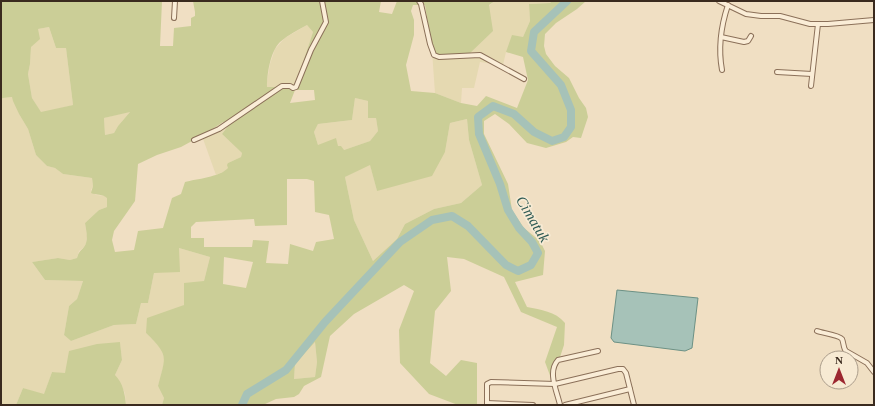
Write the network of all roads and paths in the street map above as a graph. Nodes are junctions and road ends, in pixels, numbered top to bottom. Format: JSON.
{"nodes":[{"id":1,"x":175,"y":1,"type":"edge"},
{"id":2,"x":322,"y":1,"type":"edge"},
{"id":3,"x":419,"y":1,"type":"edge"},
{"id":4,"x":719,"y":1,"type":"edge"},
{"id":5,"x":728,"y":5,"type":"junction"},
{"id":6,"x":174,"y":18,"type":"dead end"},
{"id":7,"x":874,"y":20,"type":"edge"},
{"id":8,"x":818,"y":24,"type":"junction"},
{"id":9,"x":751,"y":36,"type":"dead end"},
{"id":10,"x":721,"y":37,"type":"junction"},
{"id":11,"x":722,"y":70,"type":"dead end"},
{"id":12,"x":777,"y":72,"type":"dead end"},
{"id":13,"x":812,"y":74,"type":"junction"},
{"id":14,"x":524,"y":79,"type":"dead end"},
{"id":15,"x":811,"y":86,"type":"dead end"},
{"id":16,"x":194,"y":140,"type":"dead end"},
{"id":17,"x":817,"y":331,"type":"dead end"},
{"id":18,"x":598,"y":351,"type":"dead end"},
{"id":19,"x":874,"y":372,"type":"edge"},
{"id":20,"x":555,"y":384,"type":"junction"},
{"id":21,"x":630,"y":389,"type":"junction"},
{"id":22,"x":487,"y":404,"type":"edge"},
{"id":23,"x":533,"y":405,"type":"edge"},
{"id":24,"x":560,"y":405,"type":"edge"},
{"id":25,"x":565,"y":405,"type":"edge"},
{"id":26,"x":634,"y":405,"type":"edge"}],
"edges":[{"from":1,"to":6,"type":"street"},
{"from":2,"to":16,"type":"street"},
{"from":3,"to":14,"type":"street"},
{"from":4,"to":5,"type":"street"},
{"from":5,"to":8,"type":"street"},
{"from":5,"to":10,"type":"street"},
{"from":7,"to":8,"type":"street"},
{"from":8,"to":13,"type":"street"},
{"from":9,"to":10,"type":"street"},
{"from":10,"to":11,"type":"street"},
{"from":12,"to":13,"type":"street"},
{"from":13,"to":15,"type":"street"},
{"from":17,"to":19,"type":"street"},
{"from":18,"to":20,"type":"street"},
{"from":20,"to":21,"type":"street"},
{"from":20,"to":22,"type":"street"},
{"from":20,"to":24,"type":"street"},
{"from":21,"to":25,"type":"street"},
{"from":21,"to":26,"type":"street"},
{"from":22,"to":23,"type":"street"}]}
